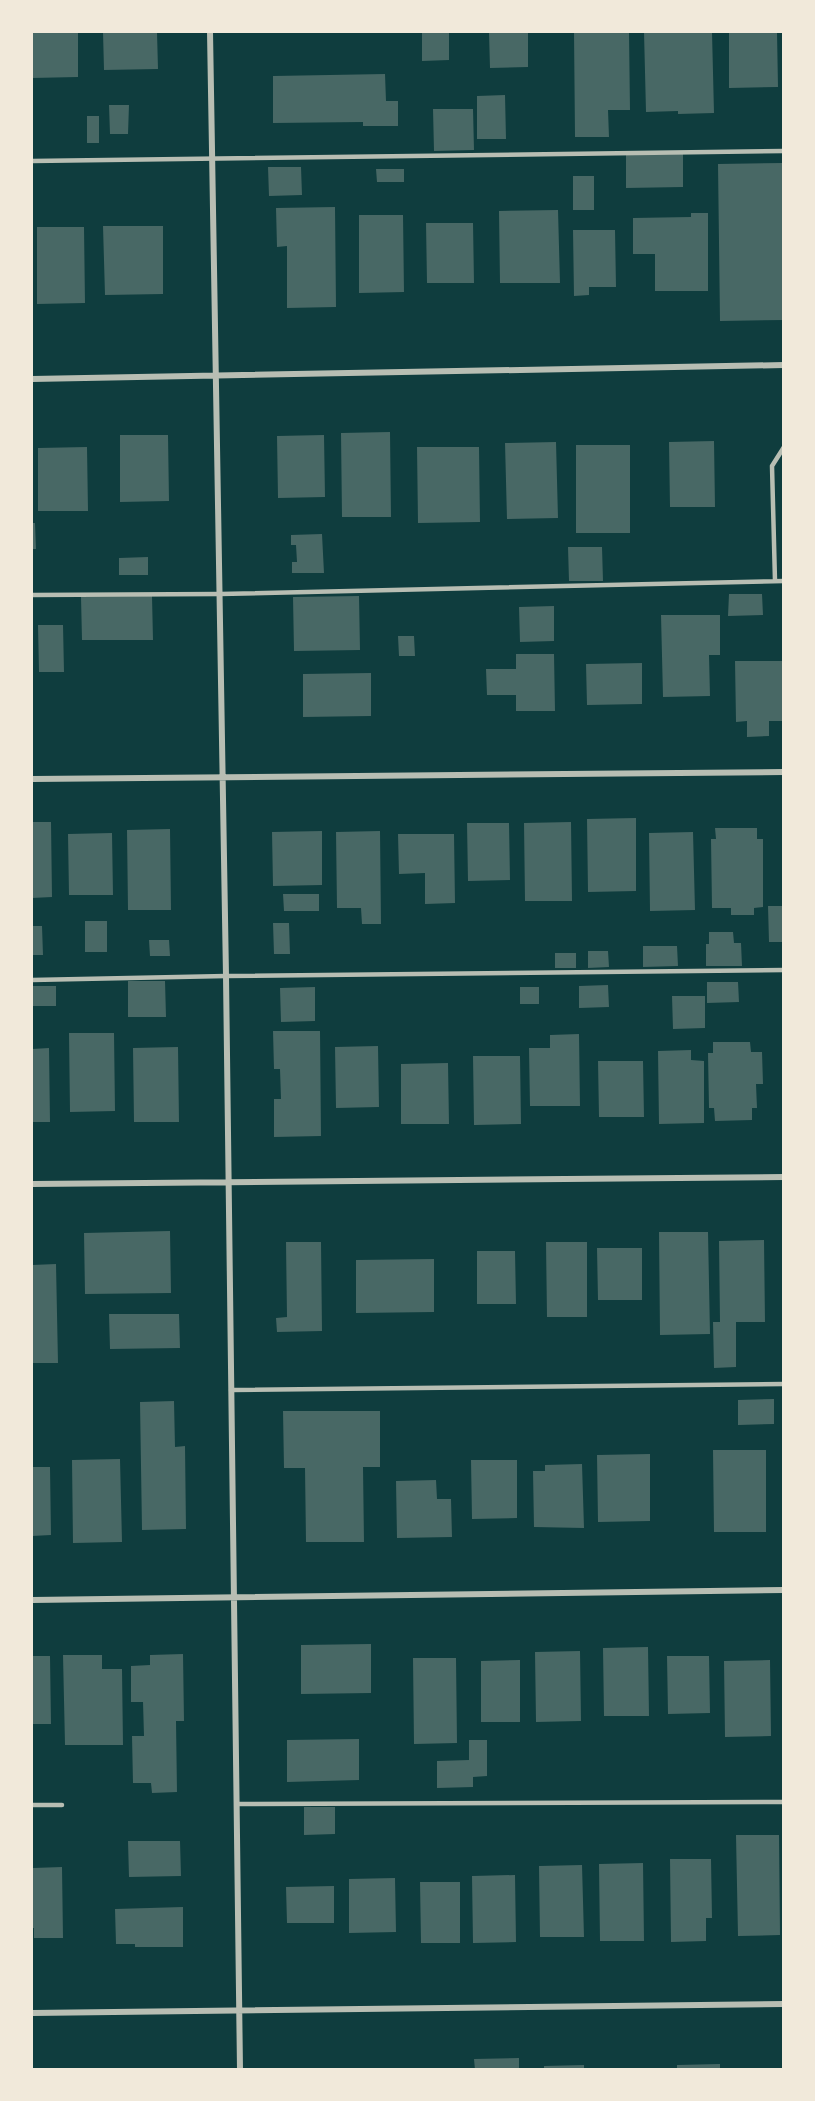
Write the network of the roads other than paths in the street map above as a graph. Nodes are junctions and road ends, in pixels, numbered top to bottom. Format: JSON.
{"nodes":[{"id":1,"x":210,"y":32,"type":"edge"},
{"id":2,"x":783,"y":151,"type":"edge"},
{"id":3,"x":212,"y":157,"type":"junction"},
{"id":4,"x":32,"y":161,"type":"edge"},
{"id":5,"x":783,"y":366,"type":"edge"},
{"id":6,"x":216,"y":376,"type":"junction"},
{"id":7,"x":32,"y":379,"type":"edge"},
{"id":8,"x":783,"y":447,"type":"edge"},
{"id":9,"x":775,"y":581,"type":"junction"},
{"id":10,"x":783,"y":581,"type":"edge"},
{"id":11,"x":219,"y":594,"type":"junction"},
{"id":12,"x":32,"y":595,"type":"edge"},
{"id":13,"x":783,"y":772,"type":"edge"},
{"id":14,"x":222,"y":777,"type":"junction"},
{"id":15,"x":32,"y":779,"type":"edge"},
{"id":16,"x":783,"y":969,"type":"edge"},
{"id":17,"x":226,"y":976,"type":"junction"},
{"id":18,"x":32,"y":981,"type":"edge"},
{"id":19,"x":783,"y":1178,"type":"edge"},
{"id":20,"x":229,"y":1183,"type":"junction"},
{"id":21,"x":32,"y":1185,"type":"edge"},
{"id":22,"x":783,"y":1384,"type":"edge"},
{"id":23,"x":231,"y":1390,"type":"junction"},
{"id":24,"x":783,"y":1590,"type":"edge"},
{"id":25,"x":233,"y":1598,"type":"junction"},
{"id":26,"x":32,"y":1600,"type":"edge"},
{"id":27,"x":783,"y":1802,"type":"edge"},
{"id":28,"x":237,"y":1804,"type":"junction"},
{"id":29,"x":32,"y":1805,"type":"edge"},
{"id":30,"x":62,"y":1805,"type":"dead end"},
{"id":31,"x":783,"y":2004,"type":"edge"},
{"id":32,"x":240,"y":2011,"type":"junction"},
{"id":33,"x":32,"y":2013,"type":"edge"},
{"id":34,"x":240,"y":2070,"type":"edge"}],
"edges":[{"from":1,"to":3,"type":"street"},
{"from":2,"to":3,"type":"lane"},
{"from":3,"to":4,"type":"lane"},
{"from":3,"to":6,"type":"street"},
{"from":5,"to":6,"type":"street"},
{"from":6,"to":7,"type":"street"},
{"from":6,"to":11,"type":"street"},
{"from":8,"to":9,"type":"lane"},
{"from":9,"to":10,"type":"lane"},
{"from":9,"to":11,"type":"lane"},
{"from":11,"to":12,"type":"lane"},
{"from":11,"to":14,"type":"street"},
{"from":13,"to":14,"type":"street"},
{"from":14,"to":15,"type":"street"},
{"from":14,"to":17,"type":"street"},
{"from":16,"to":17,"type":"lane"},
{"from":17,"to":18,"type":"lane"},
{"from":17,"to":20,"type":"street"},
{"from":19,"to":20,"type":"street"},
{"from":20,"to":21,"type":"street"},
{"from":20,"to":23,"type":"street"},
{"from":22,"to":23,"type":"lane"},
{"from":23,"to":25,"type":"street"},
{"from":24,"to":25,"type":"street"},
{"from":25,"to":26,"type":"street"},
{"from":25,"to":28,"type":"street"},
{"from":27,"to":28,"type":"lane"},
{"from":28,"to":32,"type":"street"},
{"from":29,"to":30,"type":"lane"},
{"from":31,"to":32,"type":"street"},
{"from":32,"to":33,"type":"street"},
{"from":32,"to":34,"type":"street"}]}
